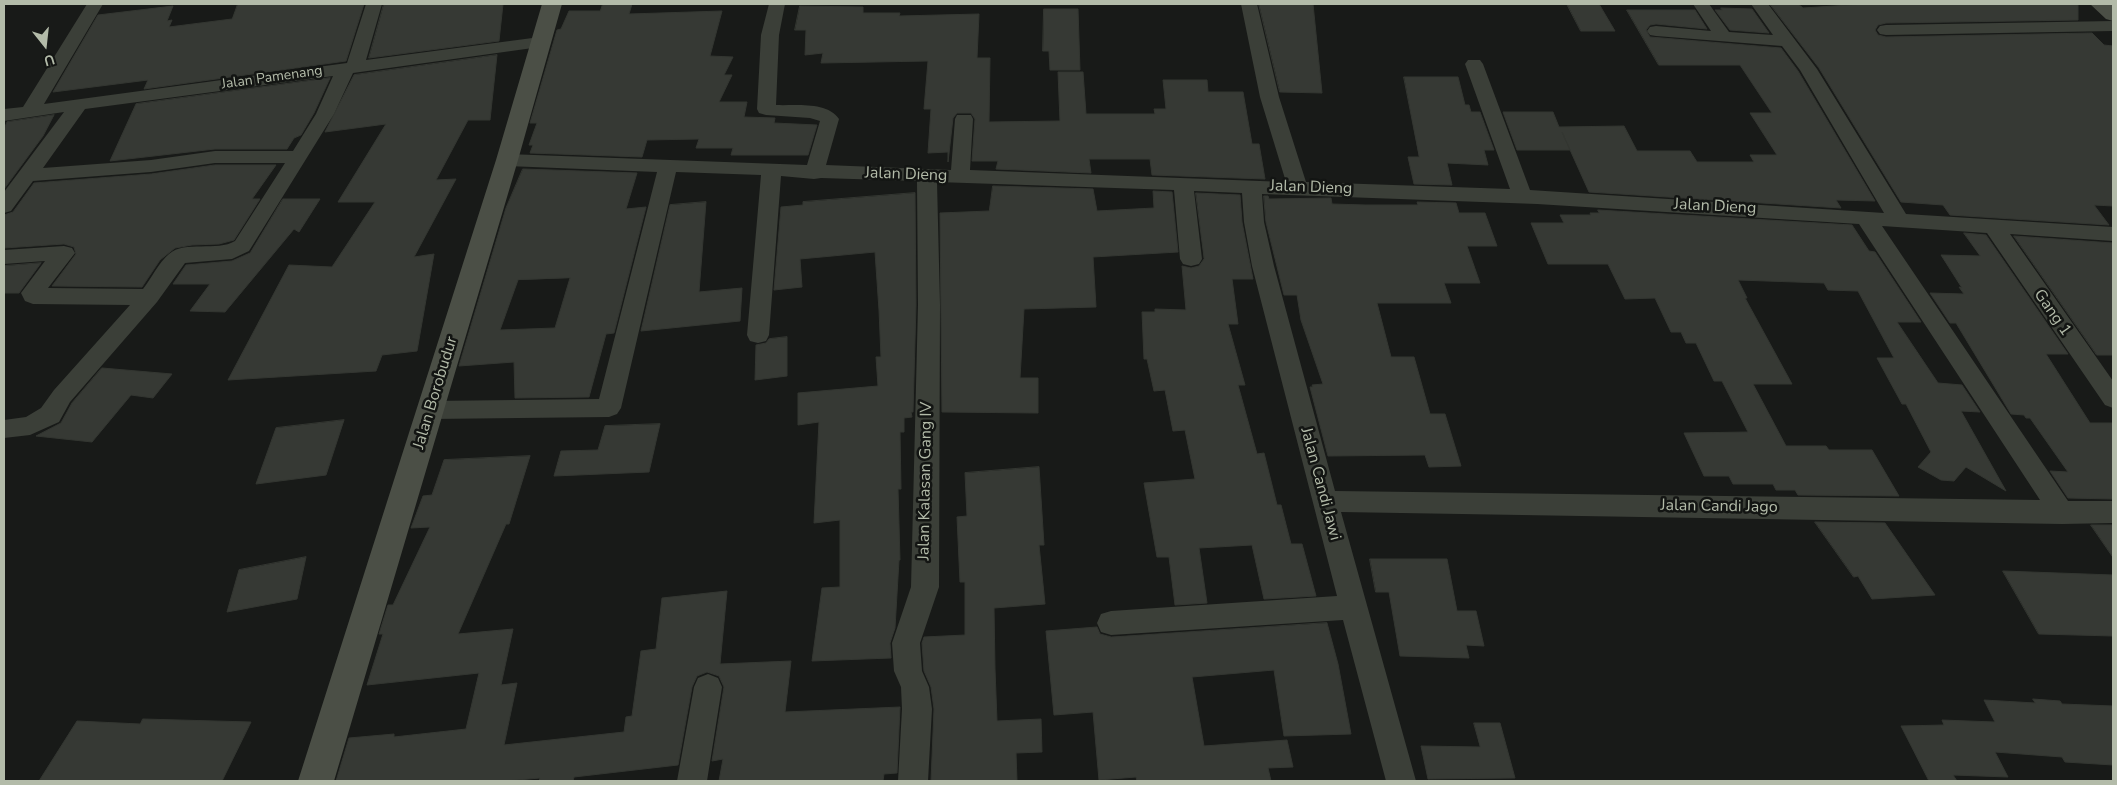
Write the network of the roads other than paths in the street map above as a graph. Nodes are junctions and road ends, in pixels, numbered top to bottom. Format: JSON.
{"nodes":[{"id":1,"x":96,"y":4,"type":"edge"},
{"id":2,"x":374,"y":4,"type":"edge"},
{"id":3,"x":552,"y":4,"type":"edge"},
{"id":4,"x":777,"y":4,"type":"edge"},
{"id":5,"x":1250,"y":4,"type":"edge"},
{"id":6,"x":1701,"y":4,"type":"edge"},
{"id":7,"x":1759,"y":4,"type":"edge"},
{"id":8,"x":2110,"y":14,"type":"edge"},
{"id":9,"x":1886,"y":30,"type":"dead end"},
{"id":10,"x":1656,"y":31,"type":"dead end"},
{"id":11,"x":1724,"y":37,"type":"junction"},
{"id":12,"x":1786,"y":41,"type":"junction"},
{"id":13,"x":540,"y":42,"type":"junction"},
{"id":14,"x":1474,"y":64,"type":"dead end"},
{"id":15,"x":351,"y":67,"type":"junction"},
{"id":16,"x":80,"y":104,"type":"junction"},
{"id":17,"x":30,"y":111,"type":"junction"},
{"id":18,"x":4,"y":115,"type":"edge"},
{"id":19,"x":964,"y":119,"type":"dead end"},
{"id":20,"x":298,"y":157,"type":"junction"},
{"id":21,"x":507,"y":160,"type":"junction"},
{"id":22,"x":668,"y":166,"type":"junction"},
{"id":23,"x":771,"y":170,"type":"junction"},
{"id":24,"x":814,"y":173,"type":"junction"},
{"id":25,"x":28,"y":175,"type":"junction"},
{"id":26,"x":927,"y":176,"type":"junction"},
{"id":27,"x":960,"y":177,"type":"junction"},
{"id":28,"x":1183,"y":184,"type":"junction"},
{"id":29,"x":1252,"y":186,"type":"junction"},
{"id":30,"x":1298,"y":188,"type":"junction"},
{"id":31,"x":1522,"y":196,"type":"junction"},
{"id":32,"x":4,"y":206,"type":"edge"},
{"id":33,"x":1865,"y":217,"type":"junction"},
{"id":34,"x":1899,"y":220,"type":"junction"},
{"id":35,"x":1993,"y":226,"type":"junction"},
{"id":36,"x":2113,"y":234,"type":"edge"},
{"id":37,"x":4,"y":257,"type":"edge"},
{"id":38,"x":1191,"y":259,"type":"dead end"},
{"id":39,"x":149,"y":297,"type":"junction"},
{"id":40,"x":758,"y":334,"type":"dead end"},
{"id":41,"x":2113,"y":399,"type":"edge"},
{"id":42,"x":431,"y":410,"type":"junction"},
{"id":43,"x":4,"y":429,"type":"edge"},
{"id":44,"x":1324,"y":501,"type":"junction"},
{"id":45,"x":2113,"y":512,"type":"edge"},
{"id":46,"x":2062,"y":513,"type":"junction"},
{"id":47,"x":1354,"y":607,"type":"junction"},
{"id":48,"x":1111,"y":623,"type":"dead end"},
{"id":49,"x":708,"y":687,"type":"dead end"},
{"id":50,"x":316,"y":781,"type":"edge"},
{"id":51,"x":692,"y":781,"type":"edge"},
{"id":52,"x":913,"y":781,"type":"edge"},
{"id":53,"x":1401,"y":781,"type":"edge"}],
"edges":[{"from":1,"to":17,"type":"street"},
{"from":2,"to":15,"type":"street"},
{"from":3,"to":13,"type":"street","name":"Jalan Borobudur"},
{"from":4,"to":24,"type":"street"},
{"from":5,"to":30,"type":"street"},
{"from":6,"to":11,"type":"street"},
{"from":7,"to":12,"type":"street"},
{"from":8,"to":9,"type":"street"},
{"from":10,"to":11,"type":"street"},
{"from":11,"to":12,"type":"street"},
{"from":12,"to":34,"type":"street"},
{"from":13,"to":15,"type":"street","name":"Jalan Pamenang"},
{"from":13,"to":21,"type":"street","name":"Jalan Borobudur"},
{"from":14,"to":31,"type":"street"},
{"from":15,"to":16,"type":"street","name":"Jalan Pamenang"},
{"from":15,"to":20,"type":"street"},
{"from":16,"to":17,"type":"street","name":"Jalan Pamenang"},
{"from":16,"to":25,"type":"street"},
{"from":17,"to":18,"type":"street","name":"Jalan Pamenang"},
{"from":19,"to":27,"type":"street"},
{"from":20,"to":25,"type":"street"},
{"from":20,"to":39,"type":"street"},
{"from":21,"to":22,"type":"street","name":"Jalan Dieng"},
{"from":21,"to":42,"type":"street","name":"Jalan Borobudur"},
{"from":22,"to":23,"type":"street","name":"Jalan Dieng"},
{"from":22,"to":42,"type":"street"},
{"from":23,"to":24,"type":"street","name":"Jalan Dieng"},
{"from":23,"to":40,"type":"street"},
{"from":24,"to":26,"type":"street","name":"Jalan Dieng"},
{"from":25,"to":32,"type":"street"},
{"from":26,"to":27,"type":"street","name":"Jalan Dieng"},
{"from":26,"to":52,"type":"street","name":"Jalan Kalasan Gang IV"},
{"from":27,"to":28,"type":"street","name":"Jalan Dieng"},
{"from":28,"to":29,"type":"street","name":"Jalan Dieng"},
{"from":28,"to":38,"type":"street"},
{"from":29,"to":30,"type":"street","name":"Jalan Dieng"},
{"from":29,"to":44,"type":"street","name":"Jalan Candi Jawi"},
{"from":30,"to":31,"type":"street","name":"Jalan Dieng"},
{"from":31,"to":33,"type":"street","name":"Jalan Dieng"},
{"from":33,"to":34,"type":"street","name":"Jalan Dieng"},
{"from":33,"to":46,"type":"street"},
{"from":34,"to":35,"type":"street","name":"Jalan Dieng"},
{"from":35,"to":36,"type":"street","name":"Jalan Dieng"},
{"from":35,"to":41,"type":"street","name":"Gang 1"},
{"from":37,"to":39,"type":"street"},
{"from":39,"to":43,"type":"street"},
{"from":42,"to":50,"type":"street","name":"Jalan Borobudur"},
{"from":44,"to":46,"type":"street","name":"Jalan Candi Jago"},
{"from":44,"to":47,"type":"street","name":"Jalan Candi Jawi"},
{"from":45,"to":46,"type":"street","name":"Jalan Candi Jago"},
{"from":47,"to":48,"type":"street"},
{"from":47,"to":53,"type":"street","name":"Jalan Candi Jawi"},
{"from":49,"to":51,"type":"street"}]}
